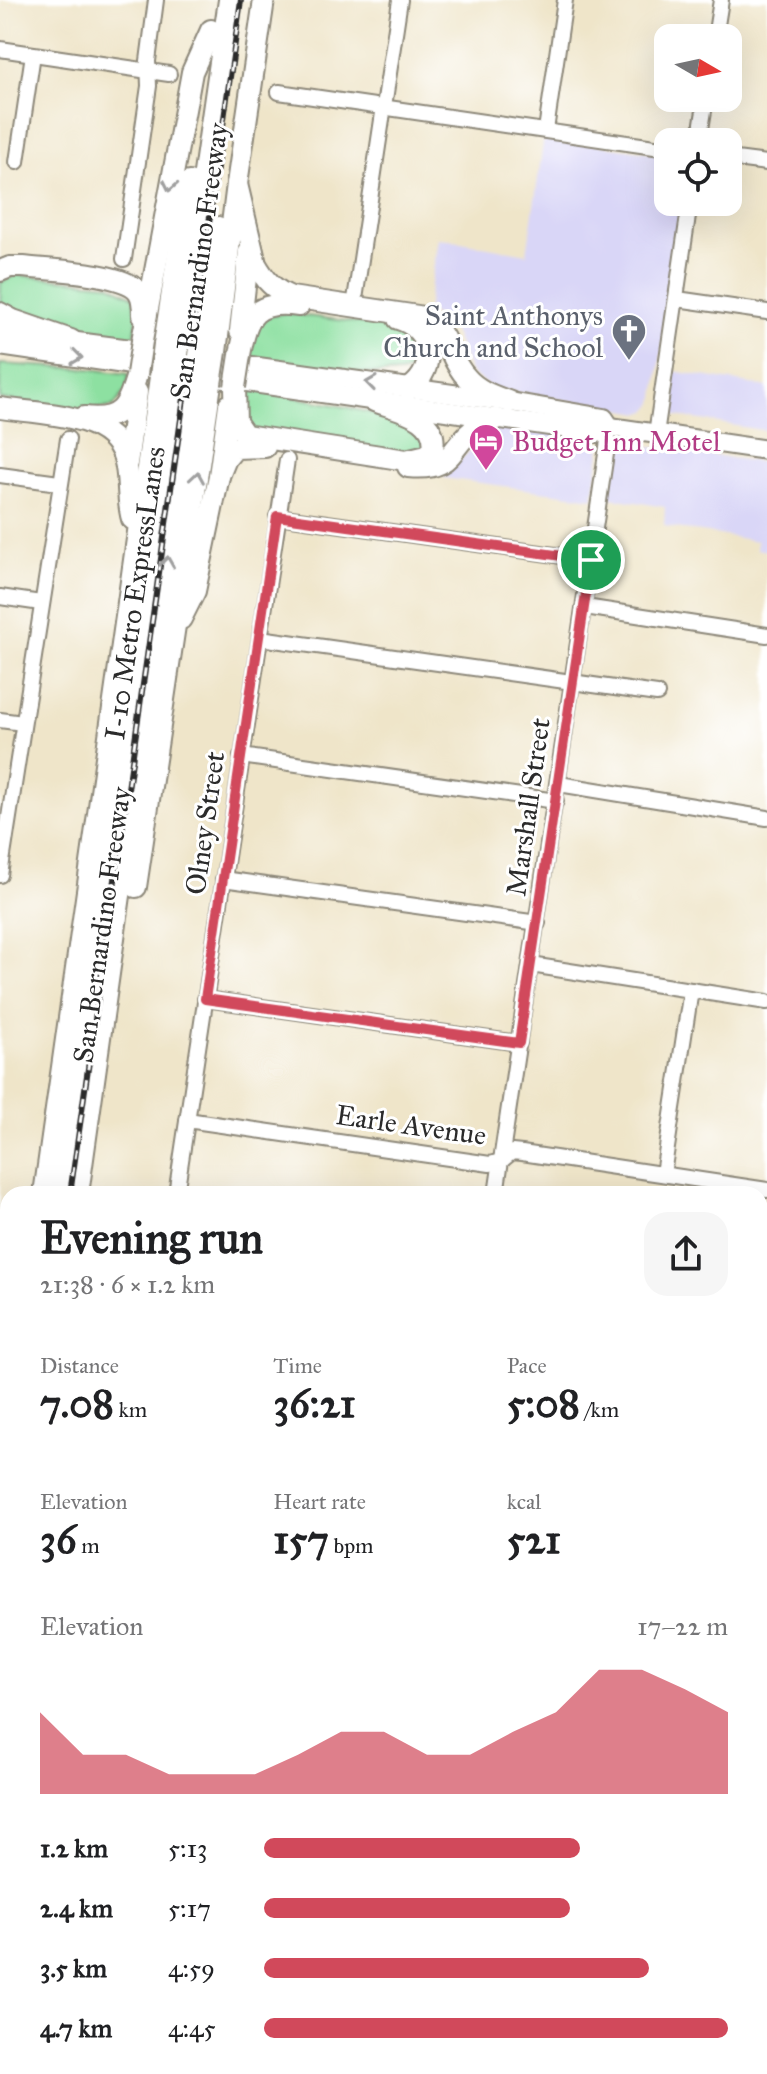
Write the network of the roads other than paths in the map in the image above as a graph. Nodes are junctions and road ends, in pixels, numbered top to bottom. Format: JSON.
{"nodes":[{"id":1,"x":156,"y":0,"type":"edge"},
{"id":2,"x":216,"y":0,"type":"edge"},
{"id":3,"x":229,"y":0,"type":"edge"},
{"id":4,"x":251,"y":0,"type":"edge"},
{"id":5,"x":264,"y":0,"type":"edge"},
{"id":6,"x":400,"y":0,"type":"edge"},
{"id":7,"x":565,"y":0,"type":"edge"},
{"id":8,"x":721,"y":0,"type":"edge"},
{"id":9,"x":717,"y":24,"type":"edge"},
{"id":10,"x":211,"y":30,"type":"junction"},
{"id":11,"x":0,"y":49,"type":"edge"},
{"id":12,"x":33,"y":54,"type":"junction"},
{"id":13,"x":147,"y":72,"type":"junction"},
{"id":14,"x":169,"y":74,"type":"dead end"},
{"id":15,"x":279,"y":92,"type":"dead end"},
{"id":16,"x":383,"y":106,"type":"junction"},
{"id":17,"x":546,"y":130,"type":"junction"},
{"id":18,"x":654,"y":147,"type":"edge"},
{"id":19,"x":742,"y":160,"type":"edge"},
{"id":20,"x":17,"y":162,"type":"dead end"},
{"id":21,"x":767,"y":163,"type":"edge"},
{"id":22,"x":237,"y":184,"type":"junction"},
{"id":23,"x":688,"y":216,"type":"edge"},
{"id":24,"x":250,"y":236,"type":"junction"},
{"id":25,"x":160,"y":241,"type":"junction"},
{"id":26,"x":0,"y":259,"type":"edge"},
{"id":27,"x":124,"y":259,"type":"dead end"},
{"id":28,"x":0,"y":271,"type":"edge"},
{"id":29,"x":677,"y":299,"type":"junction"},
{"id":30,"x":354,"y":306,"type":"junction"},
{"id":31,"x":767,"y":312,"type":"edge"},
{"id":32,"x":0,"y":313,"type":"edge"},
{"id":33,"x":0,"y":332,"type":"edge"},
{"id":34,"x":71,"y":340,"type":"junction"},
{"id":35,"x":142,"y":341,"type":"junction"},
{"id":36,"x":0,"y":346,"type":"edge"},
{"id":37,"x":190,"y":348,"type":"junction"},
{"id":38,"x":240,"y":355,"type":"junction"},
{"id":39,"x":137,"y":374,"type":"junction"},
{"id":40,"x":185,"y":381,"type":"junction"},
{"id":41,"x":235,"y":387,"type":"junction"},
{"id":42,"x":410,"y":388,"type":"junction"},
{"id":43,"x":374,"y":401,"type":"junction"},
{"id":44,"x":510,"y":402,"type":"junction"},
{"id":45,"x":0,"y":406,"type":"edge"},
{"id":46,"x":497,"y":419,"type":"junction"},
{"id":47,"x":610,"y":427,"type":"junction"},
{"id":48,"x":656,"y":434,"type":"junction"},
{"id":49,"x":68,"y":439,"type":"dead end"},
{"id":50,"x":767,"y":450,"type":"edge"},
{"id":51,"x":287,"y":460,"type":"dead end"},
{"id":52,"x":126,"y":467,"type":"junction"},
{"id":53,"x":0,"y":475,"type":"edge"},
{"id":54,"x":219,"y":476,"type":"junction"},
{"id":55,"x":59,"y":483,"type":"junction"},
{"id":56,"x":277,"y":516,"type":"junction"},
{"id":57,"x":136,"y":535,"type":"junction"},
{"id":58,"x":591,"y":560,"type":"junction"},
{"id":59,"x":0,"y":597,"type":"edge"},
{"id":60,"x":41,"y":603,"type":"junction"},
{"id":61,"x":585,"y":607,"type":"junction"},
{"id":62,"x":767,"y":635,"type":"edge"},
{"id":63,"x":173,"y":637,"type":"junction"},
{"id":64,"x":260,"y":638,"type":"junction"},
{"id":65,"x":573,"y":681,"type":"junction"},
{"id":66,"x":657,"y":694,"type":"dead end"},
{"id":67,"x":0,"y":720,"type":"edge"},
{"id":68,"x":23,"y":723,"type":"junction"},
{"id":69,"x":241,"y":756,"type":"junction"},
{"id":70,"x":559,"y":784,"type":"junction"},
{"id":71,"x":556,"y":801,"type":"junction"},
{"id":72,"x":767,"y":818,"type":"edge"},
{"id":73,"x":2,"y":843,"type":"edge"},
{"id":74,"x":0,"y":875,"type":"edge"},
{"id":75,"x":223,"y":879,"type":"junction"},
{"id":76,"x":538,"y":923,"type":"junction"},
{"id":77,"x":531,"y":965,"type":"junction"},
{"id":78,"x":691,"y":990,"type":"junction"},
{"id":79,"x":205,"y":999,"type":"junction"},
{"id":80,"x":767,"y":1002,"type":"edge"},
{"id":81,"x":519,"y":1043,"type":"junction"},
{"id":82,"x":59,"y":1096,"type":"junction"},
{"id":83,"x":187,"y":1120,"type":"junction"},
{"id":84,"x":501,"y":1161,"type":"junction"},
{"id":85,"x":663,"y":1174,"type":"junction"},
{"id":86,"x":32,"y":1186,"type":"edge"},
{"id":87,"x":45,"y":1186,"type":"edge"},
{"id":88,"x":61,"y":1186,"type":"edge"},
{"id":89,"x":79,"y":1186,"type":"edge"},
{"id":90,"x":93,"y":1186,"type":"edge"},
{"id":91,"x":177,"y":1186,"type":"edge"},
{"id":92,"x":497,"y":1186,"type":"edge"},
{"id":93,"x":741,"y":1186,"type":"edge"}],
"edges":[{"from":1,"to":13,"type":"street"},
{"from":2,"to":10,"type":"highway","name":"San Bernardino Freeway"},
{"from":3,"to":37,"type":"highway","name":"I-10 Metro ExpressLanes"},
{"from":4,"to":37,"type":"highway","name":"I-10 Metro ExpressLanes"},
{"from":5,"to":22,"type":"highway","name":"San Bernardino Freeway"},
{"from":6,"to":16,"type":"street"},
{"from":7,"to":17,"type":"street"},
{"from":8,"to":9,"type":"street"},
{"from":10,"to":25,"type":"highway","one_way":true},
{"from":10,"to":37,"type":"highway","name":"San Bernardino Freeway"},
{"from":11,"to":12,"type":"street"},
{"from":12,"to":13,"type":"street"},
{"from":12,"to":20,"type":"street"},
{"from":13,"to":14,"type":"street"},
{"from":13,"to":27,"type":"street"},
{"from":15,"to":16,"type":"street"},
{"from":16,"to":17,"type":"street"},
{"from":16,"to":30,"type":"street"},
{"from":17,"to":18,"type":"street"},
{"from":19,"to":21,"type":"street"},
{"from":22,"to":24,"type":"highway"},
{"from":22,"to":37,"type":"highway","name":"San Bernardino Freeway"},
{"from":23,"to":29,"type":"street"},
{"from":24,"to":30,"type":"highway"},
{"from":24,"to":38,"type":"highway"},
{"from":25,"to":26,"type":"highway"},
{"from":25,"to":35,"type":"highway"},
{"from":28,"to":35,"type":"highway"},
{"from":29,"to":31,"type":"street"},
{"from":29,"to":48,"type":"street"},
{"from":30,"to":44,"type":"highway"},
{"from":32,"to":34,"type":"highway"},
{"from":33,"to":34,"type":"main road"},
{"from":42,"to":34,"type":"main road","one_way":true},
{"from":35,"to":39,"type":"highway","bridge":true},
{"from":36,"to":43,"type":"main road","one_way":true},
{"from":37,"to":40,"type":"highway","name":"San Bernardino Freeway","bridge":true},
{"from":37,"to":40,"type":"highway","name":"I-10 Metro ExpressLanes","bridge":true},
{"from":38,"to":41,"type":"highway","bridge":true},
{"from":38,"to":42,"type":"highway"},
{"from":39,"to":45,"type":"highway"},
{"from":39,"to":52,"type":"highway"},
{"from":40,"to":57,"type":"highway","name":"San Bernardino Freeway"},
{"from":63,"to":40,"type":"highway","name":"San Bernardino Freeway","one_way":true},
{"from":40,"to":88,"type":"highway","name":"I-10 Metro ExpressLanes"},
{"from":89,"to":40,"type":"highway","name":"I-10 Metro ExpressLanes","one_way":true},
{"from":41,"to":43,"type":"highway"},
{"from":41,"to":54,"type":"highway"},
{"from":42,"to":44,"type":"main road"},
{"from":43,"to":46,"type":"main road"},
{"from":44,"to":47,"type":"main road"},
{"from":45,"to":52,"type":"highway"},
{"from":46,"to":47,"type":"main road"},
{"from":46,"to":54,"type":"highway"},
{"from":47,"to":48,"type":"main road"},
{"from":47,"to":58,"type":"street","name":"Marshall Street"},
{"from":48,"to":50,"type":"main road"},
{"from":49,"to":55,"type":"street"},
{"from":51,"to":56,"type":"street","name":"Olney Street"},
{"from":52,"to":57,"type":"highway"},
{"from":53,"to":55,"type":"street"},
{"from":54,"to":63,"type":"highway"},
{"from":55,"to":60,"type":"street"},
{"from":56,"to":58,"type":"street"},
{"from":56,"to":64,"type":"street","name":"Olney Street"},
{"from":57,"to":82,"type":"highway","name":"San Bernardino Freeway"},
{"from":58,"to":61,"type":"street","name":"Marshall Street"},
{"from":59,"to":60,"type":"street"},
{"from":60,"to":68,"type":"street"},
{"from":61,"to":62,"type":"street"},
{"from":61,"to":65,"type":"street","name":"Marshall Street"},
{"from":63,"to":90,"type":"highway","name":"San Bernardino Freeway"},
{"from":64,"to":65,"type":"street"},
{"from":64,"to":69,"type":"street","name":"Olney Street"},
{"from":65,"to":66,"type":"street"},
{"from":65,"to":70,"type":"street","name":"Marshall Street"},
{"from":67,"to":68,"type":"street"},
{"from":68,"to":73,"type":"street"},
{"from":69,"to":71,"type":"street"},
{"from":69,"to":75,"type":"street","name":"Olney Street"},
{"from":70,"to":71,"type":"street","name":"Marshall Street"},
{"from":70,"to":72,"type":"street"},
{"from":71,"to":76,"type":"street","name":"Marshall Street"},
{"from":73,"to":74,"type":"street"},
{"from":75,"to":76,"type":"street"},
{"from":75,"to":79,"type":"street","name":"Olney Street"},
{"from":76,"to":77,"type":"street","name":"Marshall Street"},
{"from":77,"to":78,"type":"street"},
{"from":77,"to":81,"type":"street","name":"Marshall Street"},
{"from":78,"to":80,"type":"street"},
{"from":78,"to":85,"type":"street"},
{"from":79,"to":81,"type":"street"},
{"from":79,"to":83,"type":"street","name":"Olney Street"},
{"from":81,"to":84,"type":"street","name":"Marshall Street"},
{"from":82,"to":86,"type":"highway"},
{"from":82,"to":87,"type":"highway","name":"San Bernardino Freeway"},
{"from":83,"to":84,"type":"street","name":"Earle Avenue"},
{"from":83,"to":91,"type":"street","name":"Olney Street"},
{"from":84,"to":85,"type":"street","name":"Earle Avenue"},
{"from":84,"to":92,"type":"street","name":"Marshall Street"},
{"from":85,"to":93,"type":"street","name":"Earle Avenue"}]}
